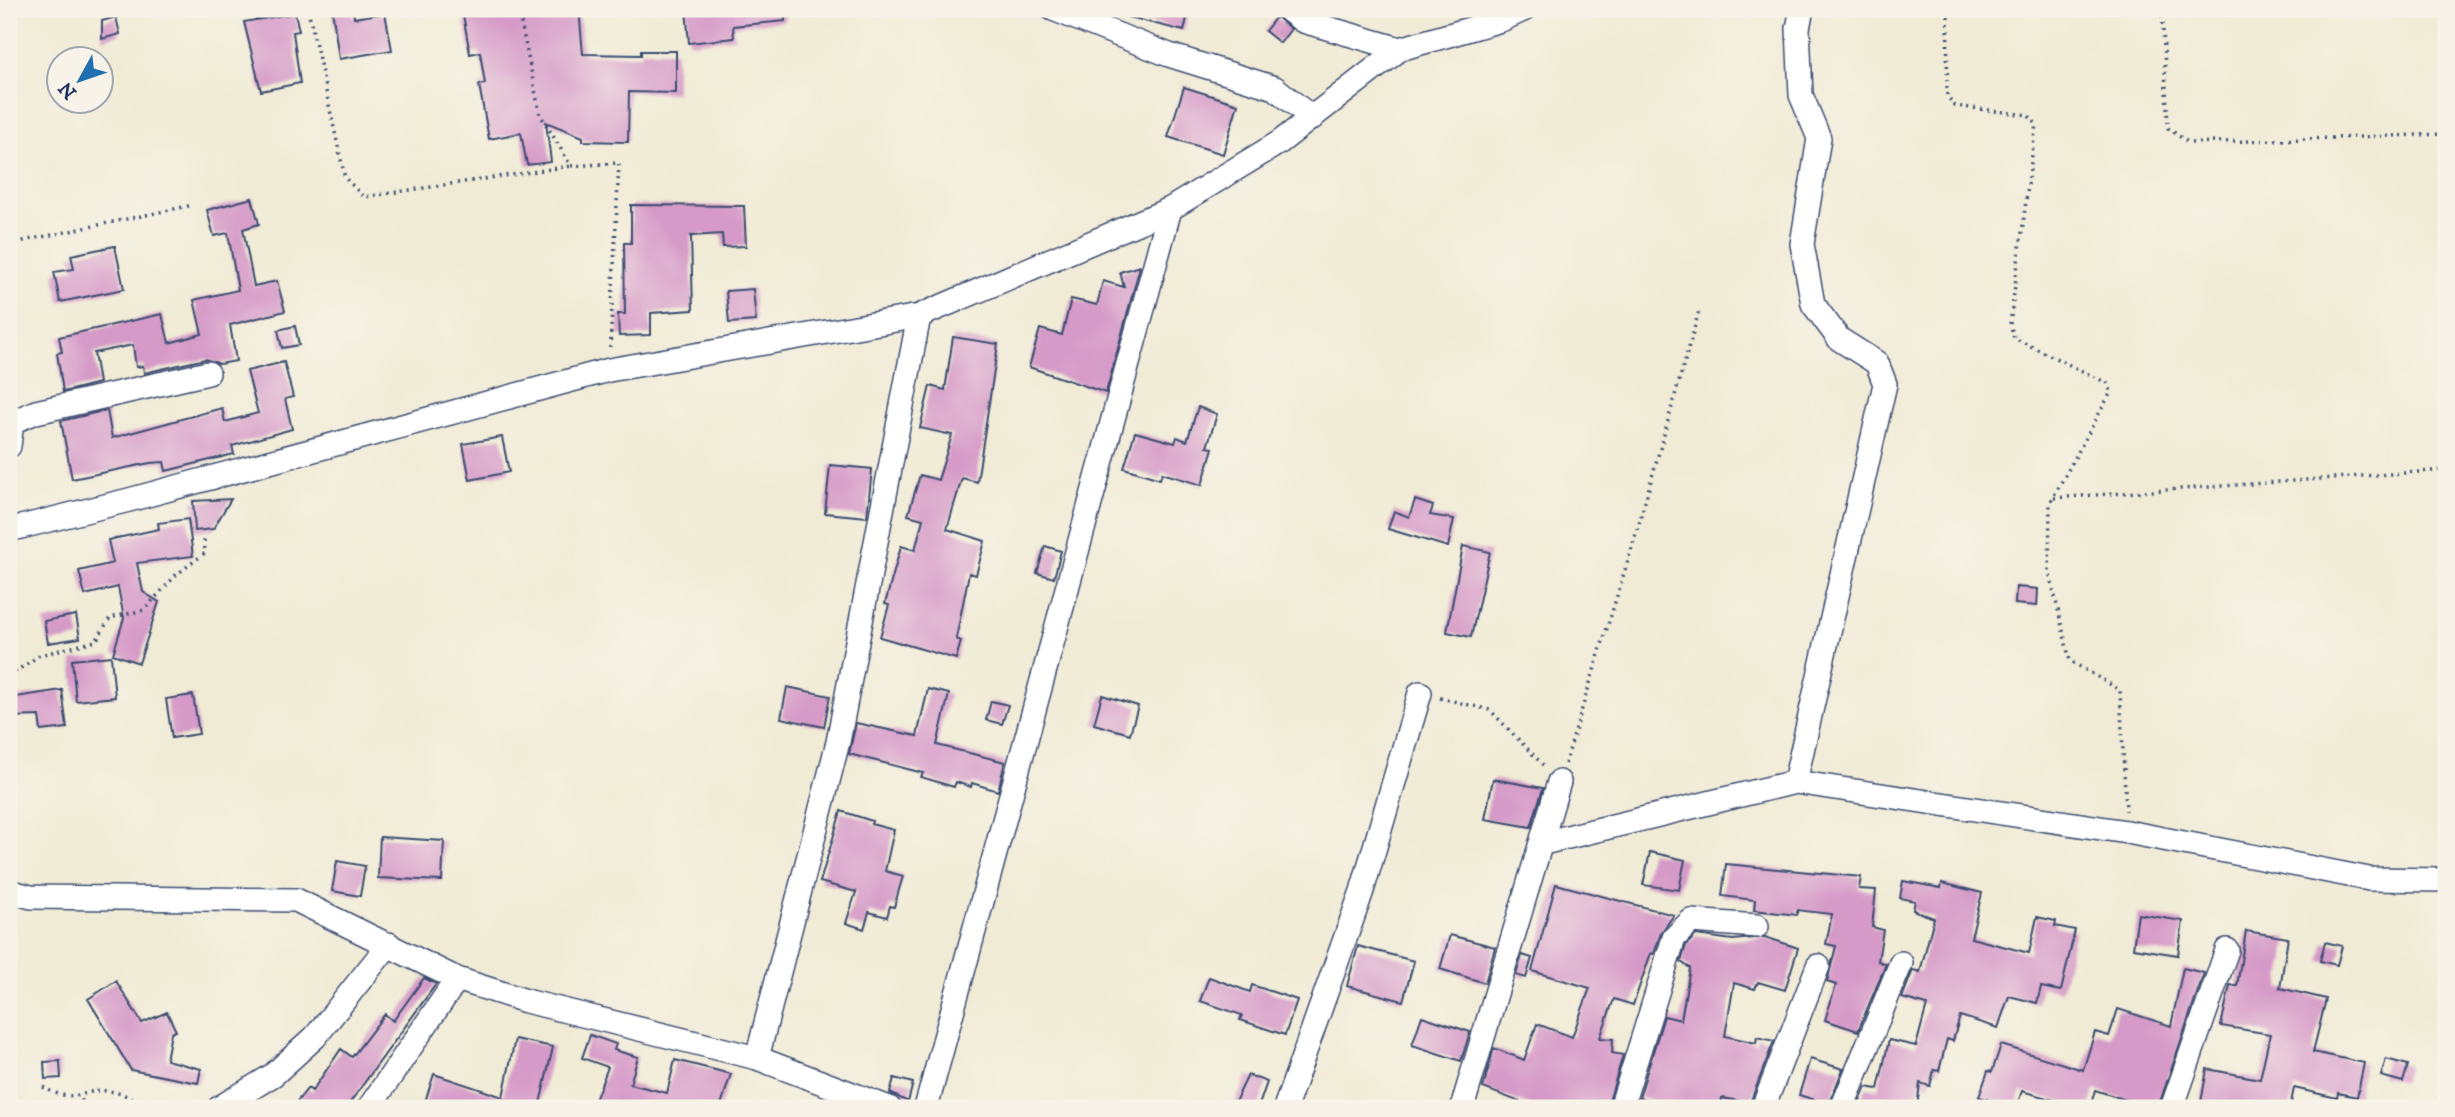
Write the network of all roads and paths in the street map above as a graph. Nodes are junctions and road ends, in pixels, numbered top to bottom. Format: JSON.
{"nodes":[{"id":1,"x":308,"y":9,"type":"edge"},
{"id":2,"x":518,"y":9,"type":"edge"},
{"id":3,"x":1053,"y":9,"type":"edge"},
{"id":4,"x":1287,"y":9,"type":"edge"},
{"id":5,"x":1525,"y":9,"type":"edge"},
{"id":6,"x":1801,"y":9,"type":"edge"},
{"id":7,"x":1948,"y":9,"type":"edge"},
{"id":8,"x":2162,"y":9,"type":"edge"},
{"id":9,"x":1400,"y":49,"type":"junction"},
{"id":10,"x":1312,"y":117,"type":"junction"},
{"id":11,"x":2446,"y":134,"type":"edge"},
{"id":12,"x":572,"y":166,"type":"junction"},
{"id":13,"x":193,"y":205,"type":"dead end"},
{"id":14,"x":1170,"y":209,"type":"junction"},
{"id":15,"x":9,"y":244,"type":"edge"},
{"id":16,"x":1699,"y":311,"type":"dead end"},
{"id":17,"x":919,"y":316,"type":"junction"},
{"id":18,"x":609,"y":370,"type":"junction"},
{"id":19,"x":208,"y":373,"type":"dead end"},
{"id":20,"x":9,"y":446,"type":"edge"},
{"id":21,"x":2446,"y":470,"type":"edge"},
{"id":22,"x":2053,"y":498,"type":"junction"},
{"id":23,"x":9,"y":530,"type":"edge"},
{"id":24,"x":204,"y":537,"type":"dead end"},
{"id":25,"x":9,"y":676,"type":"edge"},
{"id":26,"x":1420,"y":693,"type":"joint"},
{"id":27,"x":1559,"y":782,"type":"junction"},
{"id":28,"x":1795,"y":782,"type":"junction"},
{"id":29,"x":2127,"y":832,"type":"junction"},
{"id":30,"x":1543,"y":843,"type":"junction"},
{"id":31,"x":2446,"y":880,"type":"edge"},
{"id":32,"x":9,"y":891,"type":"edge"},
{"id":33,"x":1757,"y":926,"type":"dead end"},
{"id":34,"x":388,"y":944,"type":"junction"},
{"id":35,"x":2227,"y":950,"type":"dead end"},
{"id":36,"x":1901,"y":963,"type":"dead end"},
{"id":37,"x":1818,"y":966,"type":"dead end"},
{"id":38,"x":457,"y":979,"type":"junction"},
{"id":39,"x":757,"y":1058,"type":"junction"},
{"id":40,"x":43,"y":1087,"type":"dead end"},
{"id":41,"x":82,"y":1096,"type":"junction"},
{"id":42,"x":854,"y":1103,"type":"edge"},
{"id":43,"x":1629,"y":1107,"type":"edge"},
{"id":44,"x":81,"y":1108,"type":"edge"},
{"id":45,"x":157,"y":1108,"type":"edge"},
{"id":46,"x":219,"y":1108,"type":"edge"},
{"id":47,"x":369,"y":1108,"type":"edge"},
{"id":48,"x":889,"y":1108,"type":"edge"},
{"id":49,"x":926,"y":1108,"type":"edge"},
{"id":50,"x":1285,"y":1108,"type":"edge"},
{"id":51,"x":1462,"y":1108,"type":"edge"},
{"id":52,"x":1763,"y":1108,"type":"edge"},
{"id":53,"x":1842,"y":1108,"type":"edge"},
{"id":54,"x":2172,"y":1108,"type":"edge"}],
"edges":[{"from":1,"to":12,"type":"path"},
{"from":2,"to":12,"type":"path"},
{"from":3,"to":10,"type":"street"},
{"from":4,"to":9,"type":"street"},
{"from":5,"to":9,"type":"street"},
{"from":6,"to":28,"type":"street"},
{"from":7,"to":22,"type":"path"},
{"from":8,"to":11,"type":"path"},
{"from":9,"to":10,"type":"street"},
{"from":10,"to":14,"type":"street"},
{"from":12,"to":18,"type":"path"},
{"from":13,"to":15,"type":"path"},
{"from":14,"to":17,"type":"street"},
{"from":14,"to":49,"type":"street"},
{"from":16,"to":27,"type":"path"},
{"from":17,"to":18,"type":"street"},
{"from":17,"to":39,"type":"street"},
{"from":18,"to":23,"type":"street"},
{"from":19,"to":20,"type":"street"},
{"from":21,"to":22,"type":"path"},
{"from":22,"to":29,"type":"path"},
{"from":24,"to":25,"type":"path"},
{"from":26,"to":27,"type":"path"},
{"from":26,"to":50,"type":"street"},
{"from":27,"to":30,"type":"street"},
{"from":28,"to":29,"type":"street"},
{"from":28,"to":30,"type":"street"},
{"from":29,"to":31,"type":"street"},
{"from":30,"to":51,"type":"street"},
{"from":32,"to":34,"type":"street"},
{"from":33,"to":43,"type":"street"},
{"from":34,"to":38,"type":"street"},
{"from":34,"to":46,"type":"street"},
{"from":35,"to":54,"type":"street"},
{"from":36,"to":53,"type":"street"},
{"from":37,"to":52,"type":"street"},
{"from":38,"to":39,"type":"street"},
{"from":38,"to":47,"type":"street"},
{"from":39,"to":42,"type":"street"},
{"from":40,"to":41,"type":"path"},
{"from":41,"to":44,"type":"path"},
{"from":41,"to":45,"type":"path"},
{"from":42,"to":48,"type":"street"}]}
